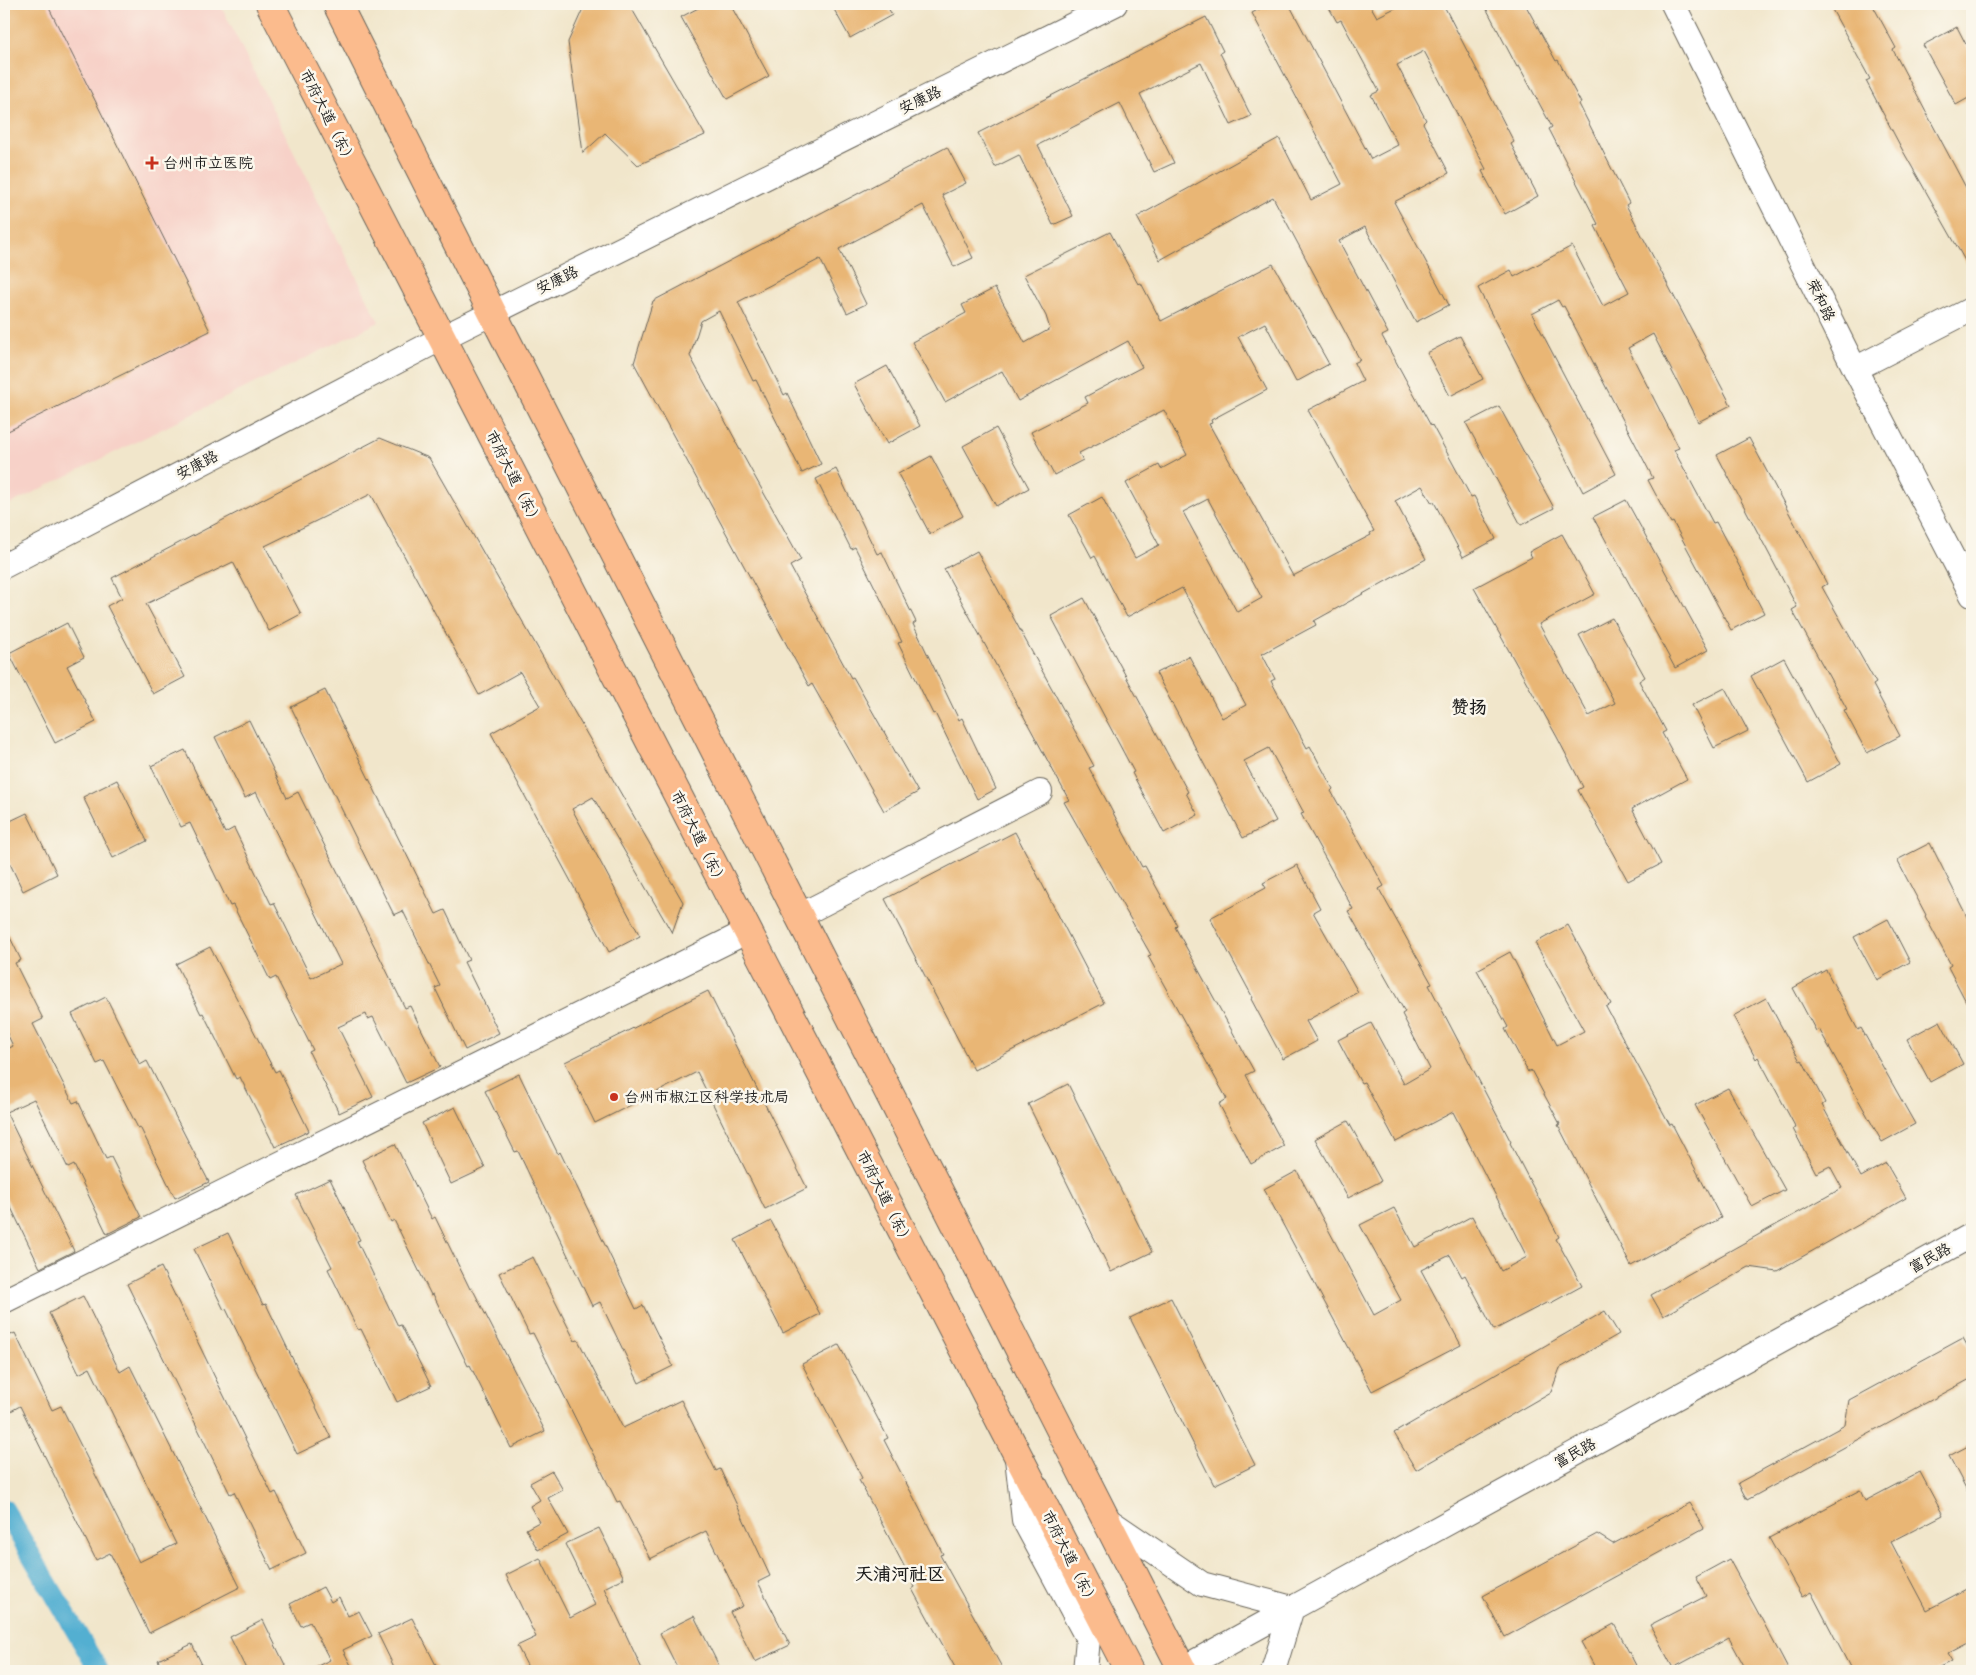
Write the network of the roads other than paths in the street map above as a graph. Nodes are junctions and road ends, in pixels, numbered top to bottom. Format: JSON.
{"nodes":[{"id":1,"x":270,"y":4,"type":"edge"},
{"id":2,"x":337,"y":4,"type":"edge"},
{"id":3,"x":1115,"y":4,"type":"edge"},
{"id":4,"x":1674,"y":4,"type":"edge"},
{"id":5,"x":1972,"y":308,"type":"edge"},
{"id":6,"x":492,"y":312,"type":"junction"},
{"id":7,"x":442,"y":338,"type":"junction"},
{"id":8,"x":1855,"y":369,"type":"junction"},
{"id":9,"x":4,"y":566,"type":"edge"},
{"id":10,"x":1972,"y":595,"type":"edge"},
{"id":11,"x":1040,"y":792,"type":"dead end"},
{"id":12,"x":799,"y":916,"type":"junction"},
{"id":13,"x":748,"y":931,"type":"junction"},
{"id":14,"x":1972,"y":1235,"type":"edge"},
{"id":15,"x":4,"y":1301,"type":"edge"},
{"id":16,"x":1016,"y":1452,"type":"junction"},
{"id":17,"x":1105,"y":1518,"type":"junction"},
{"id":18,"x":1292,"y":1608,"type":"junction"},
{"id":19,"x":1181,"y":1670,"type":"edge"},
{"id":20,"x":1085,"y":1671,"type":"edge"},
{"id":21,"x":1129,"y":1671,"type":"edge"},
{"id":22,"x":1273,"y":1671,"type":"edge"}],
"edges":[{"from":1,"to":7,"type":"main road","name":"市府大道（东）"},
{"from":2,"to":6,"type":"main road"},
{"from":3,"to":6,"type":"street","name":"安康路"},
{"from":4,"to":8,"type":"street","name":"荣和路"},
{"from":5,"to":8,"type":"street"},
{"from":6,"to":7,"type":"street","name":"安康路"},
{"from":6,"to":12,"type":"main road"},
{"from":7,"to":9,"type":"street","name":"安康路"},
{"from":7,"to":13,"type":"main road","name":"市府大道（东）"},
{"from":8,"to":10,"type":"street","name":"荣和路"},
{"from":11,"to":12,"type":"street"},
{"from":12,"to":17,"type":"main road"},
{"from":13,"to":15,"type":"street"},
{"from":13,"to":16,"type":"main road","name":"市府大道（东）"},
{"from":14,"to":18,"type":"street","name":"富民路"},
{"from":16,"to":20,"type":"street"},
{"from":16,"to":21,"type":"main road","name":"市府大道（东）"},
{"from":17,"to":18,"type":"street"},
{"from":17,"to":19,"type":"main road"},
{"from":18,"to":19,"type":"street","name":"富民路"},
{"from":18,"to":22,"type":"street"}]}
